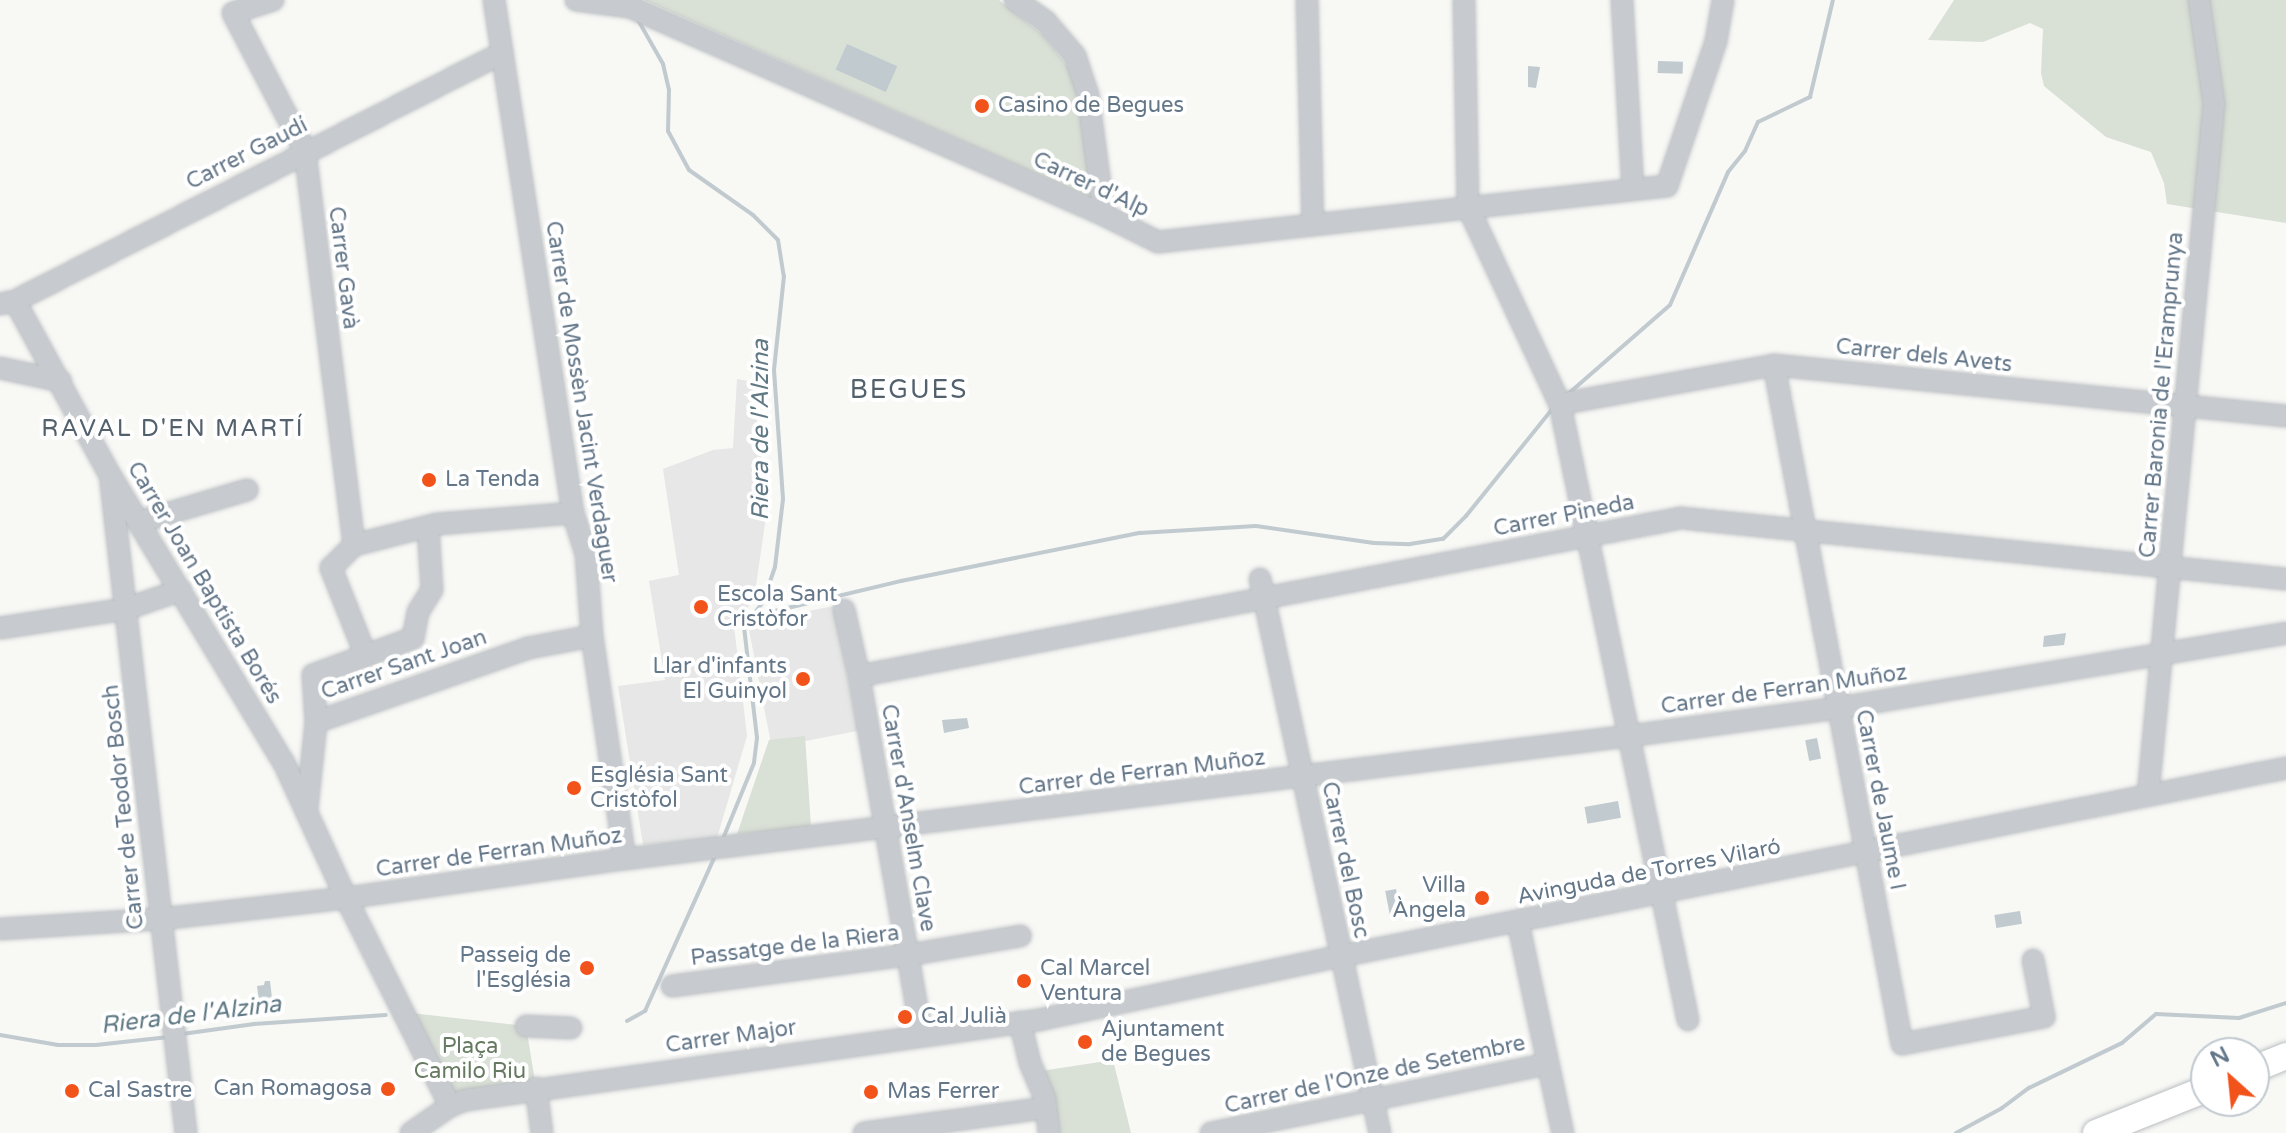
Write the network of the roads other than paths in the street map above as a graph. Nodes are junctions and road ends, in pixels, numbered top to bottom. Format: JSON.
{"nodes":[{"id":1,"x":273,"y":0,"type":"edge"},
{"id":2,"x":494,"y":0,"type":"edge"},
{"id":3,"x":576,"y":0,"type":"edge"},
{"id":4,"x":1015,"y":0,"type":"edge"},
{"id":5,"x":1307,"y":0,"type":"edge"},
{"id":6,"x":1464,"y":0,"type":"edge"},
{"id":7,"x":1622,"y":0,"type":"edge"},
{"id":8,"x":1723,"y":0,"type":"edge"},
{"id":9,"x":2199,"y":0,"type":"edge"},
{"id":10,"x":502,"y":53,"type":"junction"},
{"id":11,"x":305,"y":151,"type":"junction"},
{"id":12,"x":1633,"y":190,"type":"junction"},
{"id":13,"x":1468,"y":207,"type":"junction"},
{"id":14,"x":1104,"y":215,"type":"junction"},
{"id":15,"x":1313,"y":223,"type":"junction"},
{"id":16,"x":8,"y":302,"type":"edge"},
{"id":17,"x":1774,"y":365,"type":"junction"},
{"id":18,"x":0,"y":368,"type":"edge"},
{"id":19,"x":61,"y":381,"type":"junction"},
{"id":20,"x":1559,"y":405,"type":"junction"},
{"id":21,"x":2185,"y":406,"type":"junction"},
{"id":22,"x":2286,"y":416,"type":"edge"},
{"id":23,"x":110,"y":475,"type":"junction"},
{"id":24,"x":247,"y":490,"type":"dead end"},
{"id":25,"x":573,"y":513,"type":"junction"},
{"id":26,"x":139,"y":522,"type":"junction"},
{"id":27,"x":428,"y":526,"type":"junction"},
{"id":28,"x":1806,"y":532,"type":"junction"},
{"id":29,"x":1586,"y":538,"type":"junction"},
{"id":30,"x":354,"y":545,"type":"junction"},
{"id":31,"x":2170,"y":566,"type":"junction"},
{"id":32,"x":2286,"y":579,"type":"edge"},
{"id":33,"x":1262,"y":588,"type":"junction"},
{"id":34,"x":181,"y":590,"type":"junction"},
{"id":35,"x":126,"y":609,"type":"junction"},
{"id":36,"x":844,"y":610,"type":"dead end"},
{"id":37,"x":0,"y":628,"type":"edge"},
{"id":38,"x":2286,"y":633,"type":"edge"},
{"id":39,"x":592,"y":636,"type":"junction"},
{"id":40,"x":2162,"y":652,"type":"junction"},
{"id":41,"x":366,"y":656,"type":"junction"},
{"id":42,"x":859,"y":676,"type":"junction"},
{"id":43,"x":1839,"y":708,"type":"junction"},
{"id":44,"x":316,"y":722,"type":"junction"},
{"id":45,"x":1628,"y":736,"type":"junction"},
{"id":46,"x":2286,"y":768,"type":"edge"},
{"id":47,"x":1303,"y":776,"type":"junction"},
{"id":48,"x":2148,"y":795,"type":"junction"},
{"id":49,"x":307,"y":808,"type":"junction"},
{"id":50,"x":883,"y":829,"type":"junction"},
{"id":51,"x":1866,"y":854,"type":"junction"},
{"id":52,"x":625,"y":859,"type":"junction"},
{"id":53,"x":1663,"y":893,"type":"junction"},
{"id":54,"x":346,"y":898,"type":"junction"},
{"id":55,"x":161,"y":919,"type":"junction"},
{"id":56,"x":1518,"y":922,"type":"junction"},
{"id":57,"x":0,"y":929,"type":"edge"},
{"id":58,"x":1020,"y":936,"type":"dead end"},
{"id":59,"x":908,"y":955,"type":"junction"},
{"id":60,"x":1341,"y":956,"type":"junction"},
{"id":61,"x":2033,"y":960,"type":"dead end"},
{"id":62,"x":672,"y":986,"type":"dead end"},
{"id":63,"x":1688,"y":1020,"type":"dead end"},
{"id":64,"x":1020,"y":1022,"type":"junction"},
{"id":65,"x":526,"y":1026,"type":"dead end"},
{"id":66,"x":571,"y":1028,"type":"dead end"},
{"id":67,"x":922,"y":1036,"type":"junction"},
{"id":68,"x":1548,"y":1064,"type":"junction"},
{"id":69,"x":536,"y":1088,"type":"junction"},
{"id":70,"x":2190,"y":1095,"type":"edge"},
{"id":71,"x":1373,"y":1100,"type":"junction"},
{"id":72,"x":450,"y":1106,"type":"junction"},
{"id":73,"x":1045,"y":1108,"type":"junction"},
{"id":74,"x":886,"y":1132,"type":"edge"},
{"id":75,"x":186,"y":1133,"type":"edge"},
{"id":76,"x":411,"y":1133,"type":"edge"},
{"id":77,"x":542,"y":1133,"type":"edge"},
{"id":78,"x":864,"y":1133,"type":"edge"},
{"id":79,"x":1049,"y":1133,"type":"edge"},
{"id":80,"x":1211,"y":1133,"type":"edge"},
{"id":81,"x":1380,"y":1133,"type":"edge"},
{"id":82,"x":1563,"y":1133,"type":"edge"},
{"id":83,"x":2096,"y":1133,"type":"edge"}],
"edges":[{"from":1,"to":11,"type":"street","name":"Carrer Gavà"},
{"from":2,"to":10,"type":"street","name":"Carrer de Mossèn Jacint Verdaguer"},
{"from":3,"to":14,"type":"street","name":"Carrer d'Alp"},
{"from":4,"to":14,"type":"street"},
{"from":5,"to":15,"type":"street"},
{"from":6,"to":13,"type":"street"},
{"from":7,"to":12,"type":"street"},
{"from":8,"to":12,"type":"street","name":"Carrer d'Alp"},
{"from":9,"to":21,"type":"street","name":"Carrer Baronia de l'Eramprunya"},
{"from":10,"to":11,"type":"street","name":"Carrer Gaudí"},
{"from":10,"to":25,"type":"street","name":"Carrer de Mossèn Jacint Verdaguer"},
{"from":11,"to":16,"type":"street","name":"Carrer Gaudí"},
{"from":11,"to":30,"type":"street","name":"Carrer Gavà"},
{"from":12,"to":13,"type":"street","name":"Carrer d'Alp"},
{"from":13,"to":15,"type":"street","name":"Carrer d'Alp"},
{"from":13,"to":20,"type":"street"},
{"from":14,"to":15,"type":"street","name":"Carrer d'Alp"},
{"from":16,"to":19,"type":"street","name":"Carrer Joan Baptista Borés"},
{"from":17,"to":20,"type":"street","name":"Carrer dels Avets"},
{"from":17,"to":21,"type":"street","name":"Carrer dels Avets"},
{"from":17,"to":28,"type":"street","name":"Carrer de Jaume I"},
{"from":18,"to":19,"type":"street"},
{"from":19,"to":23,"type":"street","name":"Carrer Joan Baptista Borés"},
{"from":20,"to":29,"type":"street"},
{"from":21,"to":22,"type":"street","name":"Carrer dels Avets"},
{"from":21,"to":31,"type":"street","name":"Carrer Baronia de l'Eramprunya"},
{"from":23,"to":26,"type":"street","name":"Carrer Joan Baptista Borés"},
{"from":23,"to":35,"type":"street","name":"Carrer de Teodor Bosch"},
{"from":24,"to":26,"type":"street"},
{"from":25,"to":27,"type":"street"},
{"from":25,"to":39,"type":"street","name":"Carrer de Mossèn Jacint Verdaguer"},
{"from":26,"to":34,"type":"street","name":"Carrer Joan Baptista Borés"},
{"from":27,"to":30,"type":"street"},
{"from":27,"to":41,"type":"street"},
{"from":28,"to":29,"type":"street","name":"Carrer Pineda"},
{"from":28,"to":31,"type":"street","name":"Carrer Pineda"},
{"from":28,"to":43,"type":"street","name":"Carrer de Jaume I"},
{"from":29,"to":33,"type":"street","name":"Carrer Pineda"},
{"from":29,"to":45,"type":"street"},
{"from":30,"to":41,"type":"street"},
{"from":31,"to":32,"type":"street","name":"Carrer Pineda"},
{"from":31,"to":40,"type":"street","name":"Carrer Baronia de l'Eramprunya"},
{"from":33,"to":42,"type":"street","name":"Carrer Pineda"},
{"from":33,"to":47,"type":"street","name":"Carrer del Bosc"},
{"from":34,"to":35,"type":"street"},
{"from":34,"to":49,"type":"street","name":"Carrer Joan Baptista Borés"},
{"from":35,"to":37,"type":"street"},
{"from":35,"to":55,"type":"street","name":"Carrer de Teodor Bosch"},
{"from":36,"to":42,"type":"street","name":"Carrer d'Anselm Clave"},
{"from":38,"to":40,"type":"street","name":"Carrer de Ferran Muñoz"},
{"from":39,"to":44,"type":"street","name":"Carrer Sant Joan"},
{"from":39,"to":52,"type":"street","name":"Carrer de Mossèn Jacint Verdaguer"},
{"from":40,"to":43,"type":"street","name":"Carrer de Ferran Muñoz"},
{"from":40,"to":48,"type":"street","name":"Carrer Baronia de l'Eramprunya"},
{"from":41,"to":44,"type":"street"},
{"from":42,"to":50,"type":"street","name":"Carrer d'Anselm Clave"},
{"from":43,"to":45,"type":"street","name":"Carrer de Ferran Muñoz"},
{"from":43,"to":51,"type":"street","name":"Carrer de Jaume I"},
{"from":44,"to":49,"type":"street","name":"Carrer Sant Joan"},
{"from":45,"to":47,"type":"street","name":"Carrer de Ferran Muñoz"},
{"from":45,"to":53,"type":"street"},
{"from":46,"to":48,"type":"street","name":"Avinguda de Torres Vilaró"},
{"from":47,"to":50,"type":"street","name":"Carrer de Ferran Muñoz"},
{"from":47,"to":60,"type":"street","name":"Carrer del Bosc"},
{"from":48,"to":51,"type":"street","name":"Avinguda de Torres Vilaró"},
{"from":49,"to":54,"type":"street","name":"Carrer Joan Baptista Borés"},
{"from":50,"to":52,"type":"street","name":"Carrer de Ferran Muñoz"},
{"from":50,"to":59,"type":"street","name":"Carrer d'Anselm Clave"},
{"from":51,"to":53,"type":"street","name":"Avinguda de Torres Vilaró"},
{"from":51,"to":61,"type":"street","name":"Carrer de Jaume I"},
{"from":52,"to":54,"type":"street","name":"Carrer de Ferran Muñoz"},
{"from":53,"to":56,"type":"street","name":"Avinguda de Torres Vilaró"},
{"from":53,"to":63,"type":"street"},
{"from":54,"to":55,"type":"street","name":"Carrer de Ferran Muñoz"},
{"from":54,"to":72,"type":"street","name":"Carrer Joan Baptista Borés"},
{"from":55,"to":57,"type":"street","name":"Carrer de Ferran Muñoz"},
{"from":55,"to":75,"type":"street","name":"Carrer de Teodor Bosch"},
{"from":56,"to":60,"type":"street","name":"Avinguda de Torres Vilaró"},
{"from":56,"to":68,"type":"street"},
{"from":58,"to":59,"type":"street","name":"Passatge de la Riera"},
{"from":59,"to":62,"type":"street","name":"Passatge de la Riera"},
{"from":59,"to":67,"type":"street","name":"Carrer d'Anselm Clave"},
{"from":60,"to":64,"type":"street","name":"Avinguda de Torres Vilaró"},
{"from":60,"to":71,"type":"street","name":"Carrer del Bosc"},
{"from":64,"to":67,"type":"street","name":"Carrer Major"},
{"from":64,"to":73,"type":"street"},
{"from":65,"to":66,"type":"street"},
{"from":67,"to":69,"type":"street","name":"Carrer Major"},
{"from":68,"to":71,"type":"street","name":"Carrer de l'Onze de Setembre"},
{"from":68,"to":82,"type":"street"},
{"from":69,"to":72,"type":"street","name":"Carrer Major"},
{"from":69,"to":77,"type":"street"},
{"from":70,"to":83,"type":"main road"},
{"from":71,"to":80,"type":"street","name":"Carrer de l'Onze de Setembre"},
{"from":71,"to":81,"type":"street","name":"Carrer del Bosc"},
{"from":72,"to":76,"type":"street"},
{"from":73,"to":74,"type":"street"},
{"from":73,"to":79,"type":"street"},
{"from":74,"to":78,"type":"street"}]}
